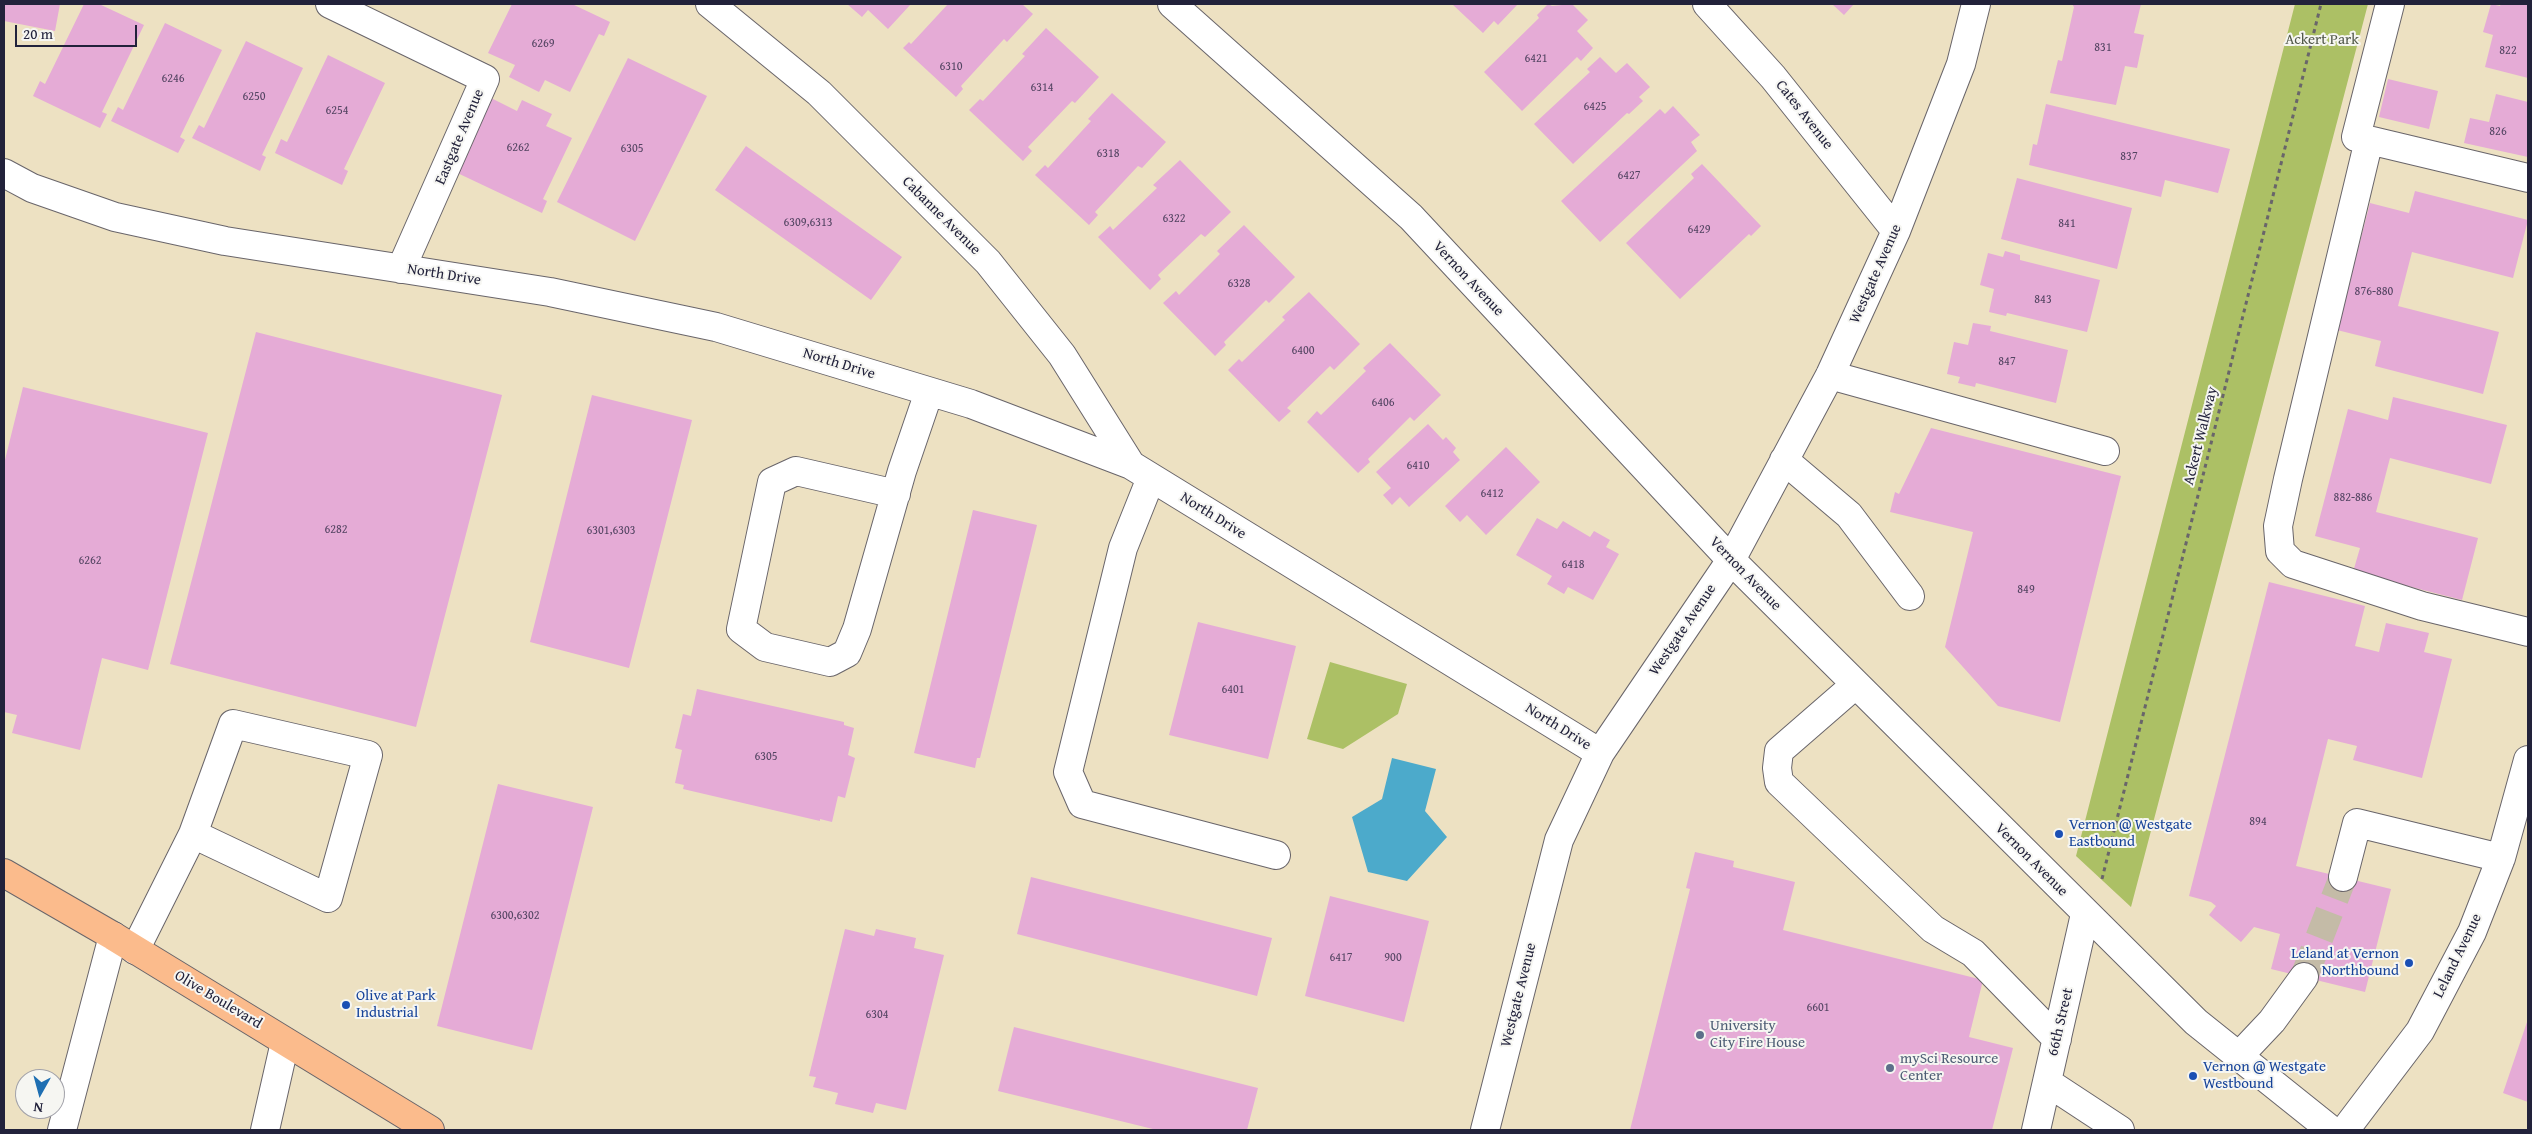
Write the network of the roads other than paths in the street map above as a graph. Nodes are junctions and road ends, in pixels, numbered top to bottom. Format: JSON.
{"nodes":[{"id":1,"x":330,"y":4,"type":"edge"},
{"id":2,"x":710,"y":4,"type":"edge"},
{"id":3,"x":1172,"y":4,"type":"edge"},
{"id":4,"x":1707,"y":4,"type":"edge"},
{"id":5,"x":1976,"y":4,"type":"edge"},
{"id":6,"x":2390,"y":4,"type":"edge"},
{"id":7,"x":2369,"y":140,"type":"junction"},
{"id":8,"x":4,"y":173,"type":"edge"},
{"id":9,"x":2528,"y":178,"type":"edge"},
{"id":10,"x":1896,"y":231,"type":"junction"},
{"id":11,"x":401,"y":269,"type":"junction"},
{"id":12,"x":1830,"y":375,"type":"junction"},
{"id":13,"x":929,"y":392,"type":"junction"},
{"id":14,"x":2105,"y":451,"type":"dead end"},
{"id":15,"x":1784,"y":460,"type":"junction"},
{"id":16,"x":1141,"y":471,"type":"junction"},
{"id":17,"x":896,"y":494,"type":"junction"},
{"id":18,"x":1731,"y":560,"type":"junction"},
{"id":19,"x":1910,"y":596,"type":"dead end"},
{"id":20,"x":2528,"y":632,"type":"edge"},
{"id":21,"x":1855,"y":685,"type":"junction"},
{"id":22,"x":1600,"y":753,"type":"junction"},
{"id":23,"x":2528,"y":760,"type":"edge"},
{"id":24,"x":193,"y":834,"type":"junction"},
{"id":25,"x":1276,"y":855,"type":"dead end"},
{"id":26,"x":2501,"y":858,"type":"junction"},
{"id":27,"x":4,"y":873,"type":"edge"},
{"id":28,"x":2343,"y":877,"type":"tunnel mouth"},
{"id":29,"x":2085,"y":914,"type":"junction"},
{"id":30,"x":124,"y":943,"type":"junction"},
{"id":31,"x":2304,"y":977,"type":"tunnel mouth"},
{"id":32,"x":2057,"y":1039,"type":"junction"},
{"id":33,"x":286,"y":1042,"type":"junction"},
{"id":34,"x":2238,"y":1057,"type":"junction"},
{"id":35,"x":2047,"y":1082,"type":"junction"},
{"id":36,"x":1487,"y":1122,"type":"edge"},
{"id":37,"x":62,"y":1130,"type":"edge"},
{"id":38,"x":265,"y":1130,"type":"edge"},
{"id":39,"x":430,"y":1130,"type":"edge"},
{"id":40,"x":2036,"y":1130,"type":"edge"},
{"id":41,"x":2120,"y":1130,"type":"edge"},
{"id":42,"x":2332,"y":1130,"type":"edge"},
{"id":43,"x":2345,"y":1130,"type":"edge"}],
"edges":[{"from":1,"to":11,"type":"street","name":"Eastgate Avenue"},
{"from":2,"to":16,"type":"street","name":"Cabanne Avenue"},
{"from":3,"to":18,"type":"street","name":"Vernon Avenue"},
{"from":4,"to":10,"type":"street","name":"Cates Avenue"},
{"from":5,"to":10,"type":"street","name":"Westgate Avenue"},
{"from":6,"to":7,"type":"street"},
{"from":7,"to":9,"type":"street"},
{"from":7,"to":20,"type":"street"},
{"from":8,"to":11,"type":"street","name":"North Drive"},
{"from":10,"to":12,"type":"street","name":"Westgate Avenue"},
{"from":11,"to":13,"type":"street","name":"North Drive"},
{"from":12,"to":14,"type":"street"},
{"from":12,"to":15,"type":"street","name":"Westgate Avenue"},
{"from":13,"to":16,"type":"street","name":"North Drive"},
{"from":13,"to":17,"type":"street"},
{"from":15,"to":18,"type":"street","name":"Westgate Avenue"},
{"from":15,"to":19,"type":"street"},
{"from":16,"to":22,"type":"street","name":"North Drive"},
{"from":16,"to":25,"type":"street"},
{"from":17,"to":17,"type":"street"},
{"from":18,"to":21,"type":"street","name":"Vernon Avenue"},
{"from":18,"to":22,"type":"street","name":"Westgate Avenue"},
{"from":21,"to":29,"type":"street","name":"Vernon Avenue"},
{"from":21,"to":32,"type":"street"},
{"from":22,"to":36,"type":"street","name":"Westgate Avenue"},
{"from":23,"to":26,"type":"street","name":"Leland Avenue"},
{"from":24,"to":24,"type":"street"},
{"from":24,"to":30,"type":"street"},
{"from":26,"to":28,"type":"street"},
{"from":26,"to":43,"type":"street","name":"Leland Avenue"},
{"from":27,"to":30,"type":"main road","name":"Olive Boulevard"},
{"from":29,"to":32,"type":"street","name":"66th Street"},
{"from":29,"to":34,"type":"street","name":"Vernon Avenue"},
{"from":30,"to":33,"type":"main road","name":"Olive Boulevard"},
{"from":30,"to":37,"type":"street"},
{"from":31,"to":34,"type":"street"},
{"from":32,"to":35,"type":"street","name":"66th Street"},
{"from":33,"to":38,"type":"street"},
{"from":33,"to":39,"type":"main road","name":"Olive Boulevard"},
{"from":34,"to":42,"type":"street","name":"Vernon Avenue"},
{"from":35,"to":40,"type":"street","name":"66th Street"},
{"from":35,"to":41,"type":"street"}]}
